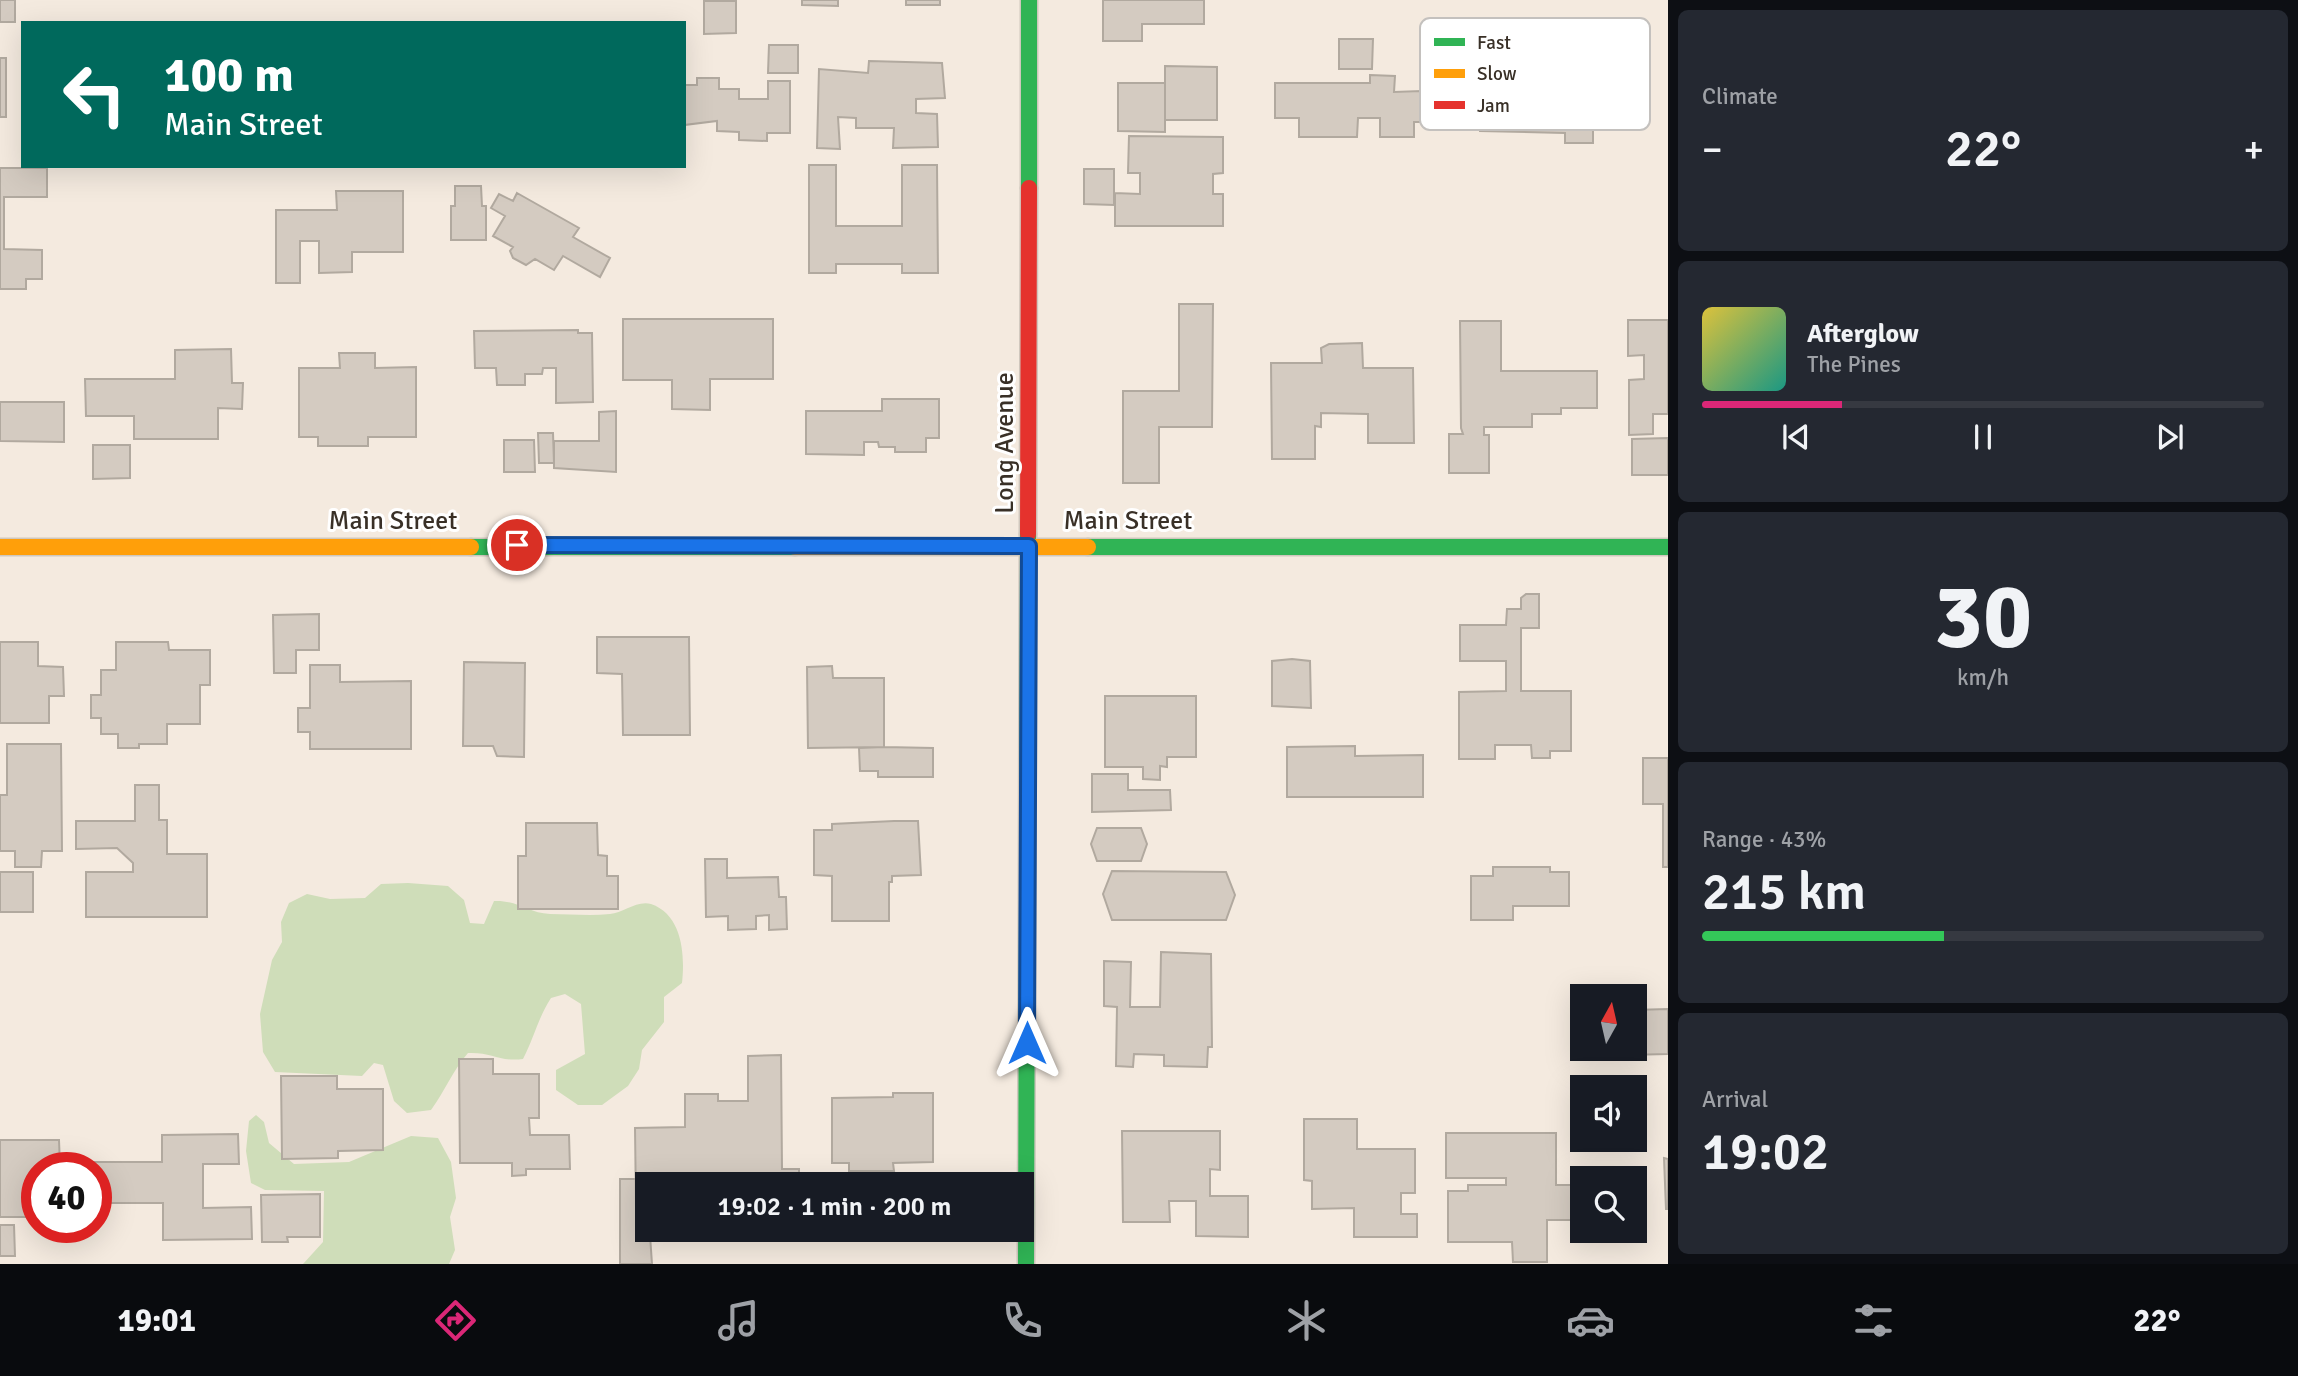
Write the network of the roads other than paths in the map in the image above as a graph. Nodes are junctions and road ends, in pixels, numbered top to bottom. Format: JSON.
{"nodes":[{"id":1,"x":1029,"y":0,"type":"edge"},
{"id":2,"x":1029,"y":546,"type":"junction"},
{"id":3,"x":0,"y":547,"type":"edge"},
{"id":4,"x":1668,"y":547,"type":"edge"},
{"id":5,"x":1026,"y":1264,"type":"edge"}],
"edges":[{"from":1,"to":2,"type":"street","name":"Long Avenue"},
{"from":2,"to":3,"type":"street","name":"Main Street"},
{"from":2,"to":4,"type":"street","name":"Main Street"},
{"from":2,"to":5,"type":"street","name":"Long Avenue"}]}
